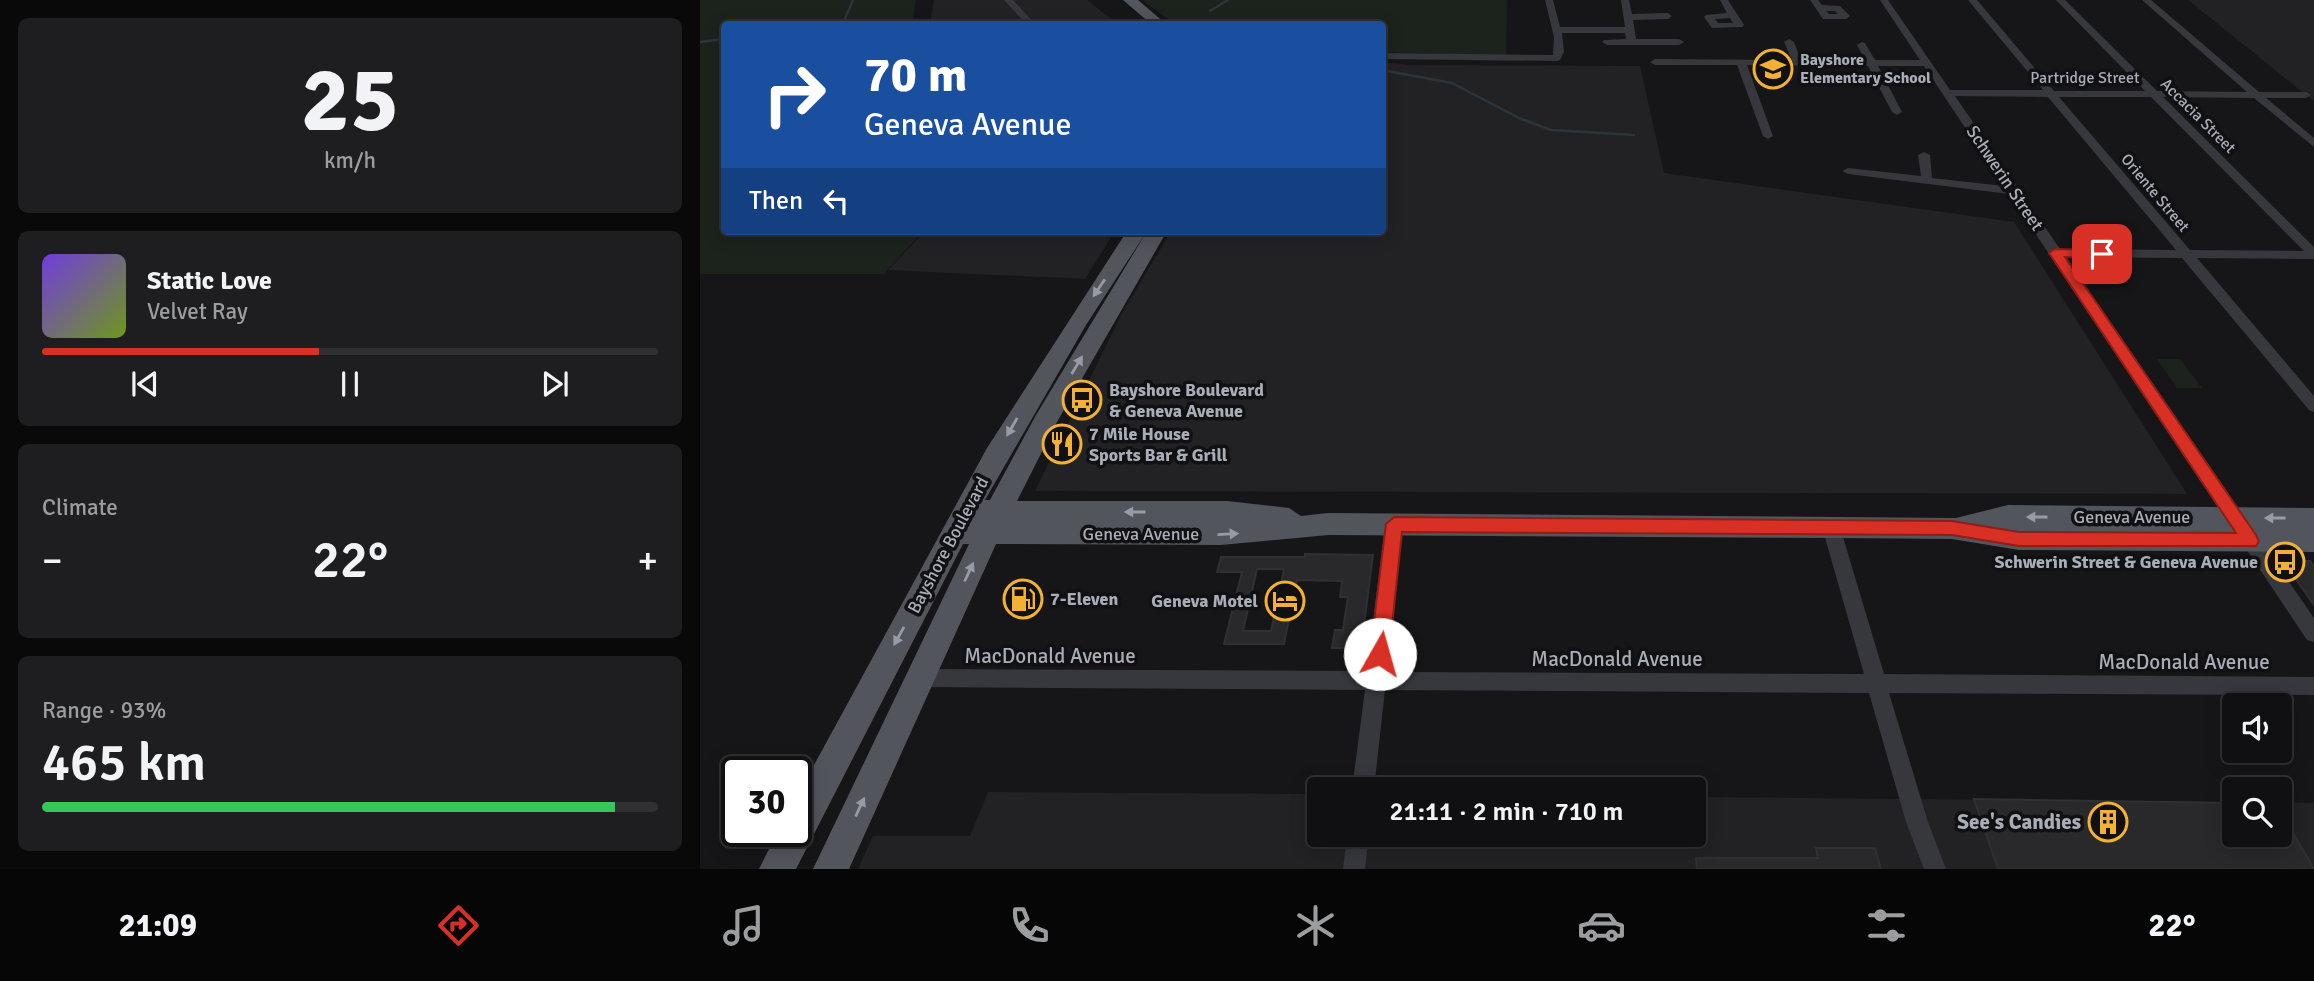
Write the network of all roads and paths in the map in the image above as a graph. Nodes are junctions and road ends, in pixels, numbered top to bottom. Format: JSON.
{"nodes":[{"id":1,"x":1008,"y":0,"type":"edge"},
{"id":2,"x":1114,"y":0,"type":"edge"},
{"id":3,"x":1130,"y":0,"type":"edge"},
{"id":4,"x":1549,"y":0,"type":"edge"},
{"id":5,"x":1625,"y":0,"type":"edge"},
{"id":6,"x":1724,"y":0,"type":"edge"},
{"id":7,"x":1884,"y":0,"type":"edge"},
{"id":8,"x":1972,"y":0,"type":"edge"},
{"id":9,"x":2060,"y":0,"type":"edge"},
{"id":10,"x":2146,"y":0,"type":"edge"},
{"id":11,"x":1733,"y":15,"type":"dead end"},
{"id":12,"x":1668,"y":16,"type":"dead end"},
{"id":13,"x":1627,"y":17,"type":"junction"},
{"id":14,"x":1028,"y":21,"type":"edge"},
{"id":15,"x":1139,"y":21,"type":"edge"},
{"id":16,"x":1155,"y":21,"type":"edge"},
{"id":17,"x":1556,"y":30,"type":"junction"},
{"id":18,"x":1629,"y":30,"type":"junction"},
{"id":19,"x":1607,"y":42,"type":"dead end"},
{"id":20,"x":1632,"y":42,"type":"junction"},
{"id":21,"x":1679,"y":42,"type":"dead end"},
{"id":22,"x":1788,"y":42,"type":"dead end"},
{"id":23,"x":1862,"y":45,"type":"dead end"},
{"id":24,"x":1386,"y":56,"type":"edge"},
{"id":25,"x":1655,"y":62,"type":"dead end"},
{"id":26,"x":1741,"y":63,"type":"junction"},
{"id":27,"x":1798,"y":63,"type":"junction"},
{"id":28,"x":1870,"y":63,"type":"junction"},
{"id":29,"x":1926,"y":63,"type":"junction"},
{"id":30,"x":1947,"y":93,"type":"junction"},
{"id":31,"x":2051,"y":94,"type":"junction"},
{"id":32,"x":2154,"y":94,"type":"junction"},
{"id":33,"x":2256,"y":94,"type":"junction"},
{"id":34,"x":2306,"y":95,"type":"dead end"},
{"id":35,"x":1897,"y":112,"type":"dead end"},
{"id":36,"x":1768,"y":136,"type":"dead end"},
{"id":37,"x":2314,"y":144,"type":"edge"},
{"id":38,"x":1924,"y":155,"type":"dead end"},
{"id":39,"x":1848,"y":171,"type":"dead end"},
{"id":40,"x":1927,"y":181,"type":"junction"},
{"id":41,"x":2013,"y":191,"type":"junction"},
{"id":42,"x":1134,"y":235,"type":"edge"},
{"id":43,"x":1155,"y":235,"type":"edge"},
{"id":44,"x":2055,"y":253,"type":"junction"},
{"id":45,"x":2186,"y":254,"type":"junction"},
{"id":46,"x":2314,"y":255,"type":"edge"},
{"id":47,"x":2314,"y":406,"type":"edge"},
{"id":48,"x":2314,"y":519,"type":"edge"},
{"id":49,"x":960,"y":522,"type":"junction"},
{"id":50,"x":993,"y":522,"type":"junction"},
{"id":51,"x":1394,"y":524,"type":"junction"},
{"id":52,"x":1831,"y":527,"type":"junction"},
{"id":53,"x":2243,"y":529,"type":"junction"},
{"id":54,"x":2314,"y":541,"type":"edge"},
{"id":55,"x":2314,"y":635,"type":"edge"},
{"id":56,"x":920,"y":678,"type":"junction"},
{"id":57,"x":1377,"y":680,"type":"junction"},
{"id":58,"x":1877,"y":683,"type":"junction"},
{"id":59,"x":2314,"y":686,"type":"edge"},
{"id":60,"x":1365,"y":777,"type":"edge"},
{"id":61,"x":1357,"y":847,"type":"edge"},
{"id":62,"x":777,"y":869,"type":"edge"},
{"id":63,"x":831,"y":869,"type":"edge"},
{"id":64,"x":1354,"y":869,"type":"edge"},
{"id":65,"x":1935,"y":869,"type":"edge"}],
"edges":[{"from":1,"to":14,"type":"street"},
{"from":2,"to":15,"type":"main road"},
{"from":3,"to":16,"type":"main road"},
{"from":4,"to":17,"type":"street"},
{"from":5,"to":13,"type":"street"},
{"from":6,"to":11,"type":"street"},
{"from":7,"to":29,"type":"street","name":"Schwerin Street"},
{"from":8,"to":31,"type":"street","name":"Oriente Street"},
{"from":9,"to":32,"type":"street","name":"Accacia Street"},
{"from":10,"to":33,"type":"street"},
{"from":12,"to":13,"type":"street"},
{"from":13,"to":18,"type":"street"},
{"from":17,"to":18,"type":"street"},
{"from":17,"to":24,"type":"street"},
{"from":18,"to":20,"type":"street"},
{"from":19,"to":20,"type":"street"},
{"from":20,"to":21,"type":"street"},
{"from":22,"to":27,"type":"street"},
{"from":23,"to":28,"type":"street"},
{"from":25,"to":26,"type":"street"},
{"from":26,"to":27,"type":"street"},
{"from":26,"to":36,"type":"street"},
{"from":27,"to":28,"type":"street"},
{"from":28,"to":29,"type":"street"},
{"from":28,"to":35,"type":"street"},
{"from":29,"to":30,"type":"street","name":"Schwerin Street"},
{"from":30,"to":31,"type":"street","name":"Partridge Street"},
{"from":30,"to":41,"type":"street","name":"Schwerin Street"},
{"from":31,"to":32,"type":"street","name":"Partridge Street"},
{"from":31,"to":45,"type":"street","name":"Oriente Street"},
{"from":32,"to":33,"type":"street","name":"Partridge Street"},
{"from":32,"to":46,"type":"street","name":"Accacia Street"},
{"from":33,"to":34,"type":"street","name":"Partridge Street"},
{"from":33,"to":37,"type":"street"},
{"from":38,"to":40,"type":"street"},
{"from":39,"to":40,"type":"street"},
{"from":40,"to":41,"type":"street"},
{"from":41,"to":44,"type":"street","name":"Schwerin Street"},
{"from":42,"to":49,"type":"main road","name":"Bayshore Boulevard","one_way":true},
{"from":50,"to":43,"type":"main road","name":"Bayshore Boulevard","one_way":true},
{"from":44,"to":45,"type":"street"},
{"from":44,"to":53,"type":"street","name":"Schwerin Street"},
{"from":45,"to":46,"type":"street"},
{"from":45,"to":47,"type":"street","name":"Oriente Street"},
{"from":48,"to":53,"type":"main road","name":"Geneva Avenue","one_way":true},
{"from":49,"to":50,"type":"main road","name":"Geneva Avenue"},
{"from":49,"to":62,"type":"main road","name":"Bayshore Boulevard","one_way":true},
{"from":50,"to":51,"type":"main road","name":"Geneva Avenue"},
{"from":56,"to":50,"type":"main road","name":"Bayshore Boulevard","one_way":true},
{"from":51,"to":52,"type":"main road","name":"Geneva Avenue"},
{"from":51,"to":57,"type":"street"},
{"from":52,"to":53,"type":"main road","name":"Geneva Avenue"},
{"from":52,"to":58,"type":"street"},
{"from":53,"to":54,"type":"main road","name":"Geneva Avenue"},
{"from":53,"to":55,"type":"street","name":"Schwerin Street"},
{"from":56,"to":57,"type":"street","name":"MacDonald Avenue"},
{"from":63,"to":56,"type":"main road","name":"Bayshore Boulevard","one_way":true},
{"from":57,"to":58,"type":"street","name":"MacDonald Avenue"},
{"from":57,"to":60,"type":"street"},
{"from":58,"to":59,"type":"street","name":"MacDonald Avenue"},
{"from":58,"to":65,"type":"street"},
{"from":61,"to":64,"type":"street"}]}
